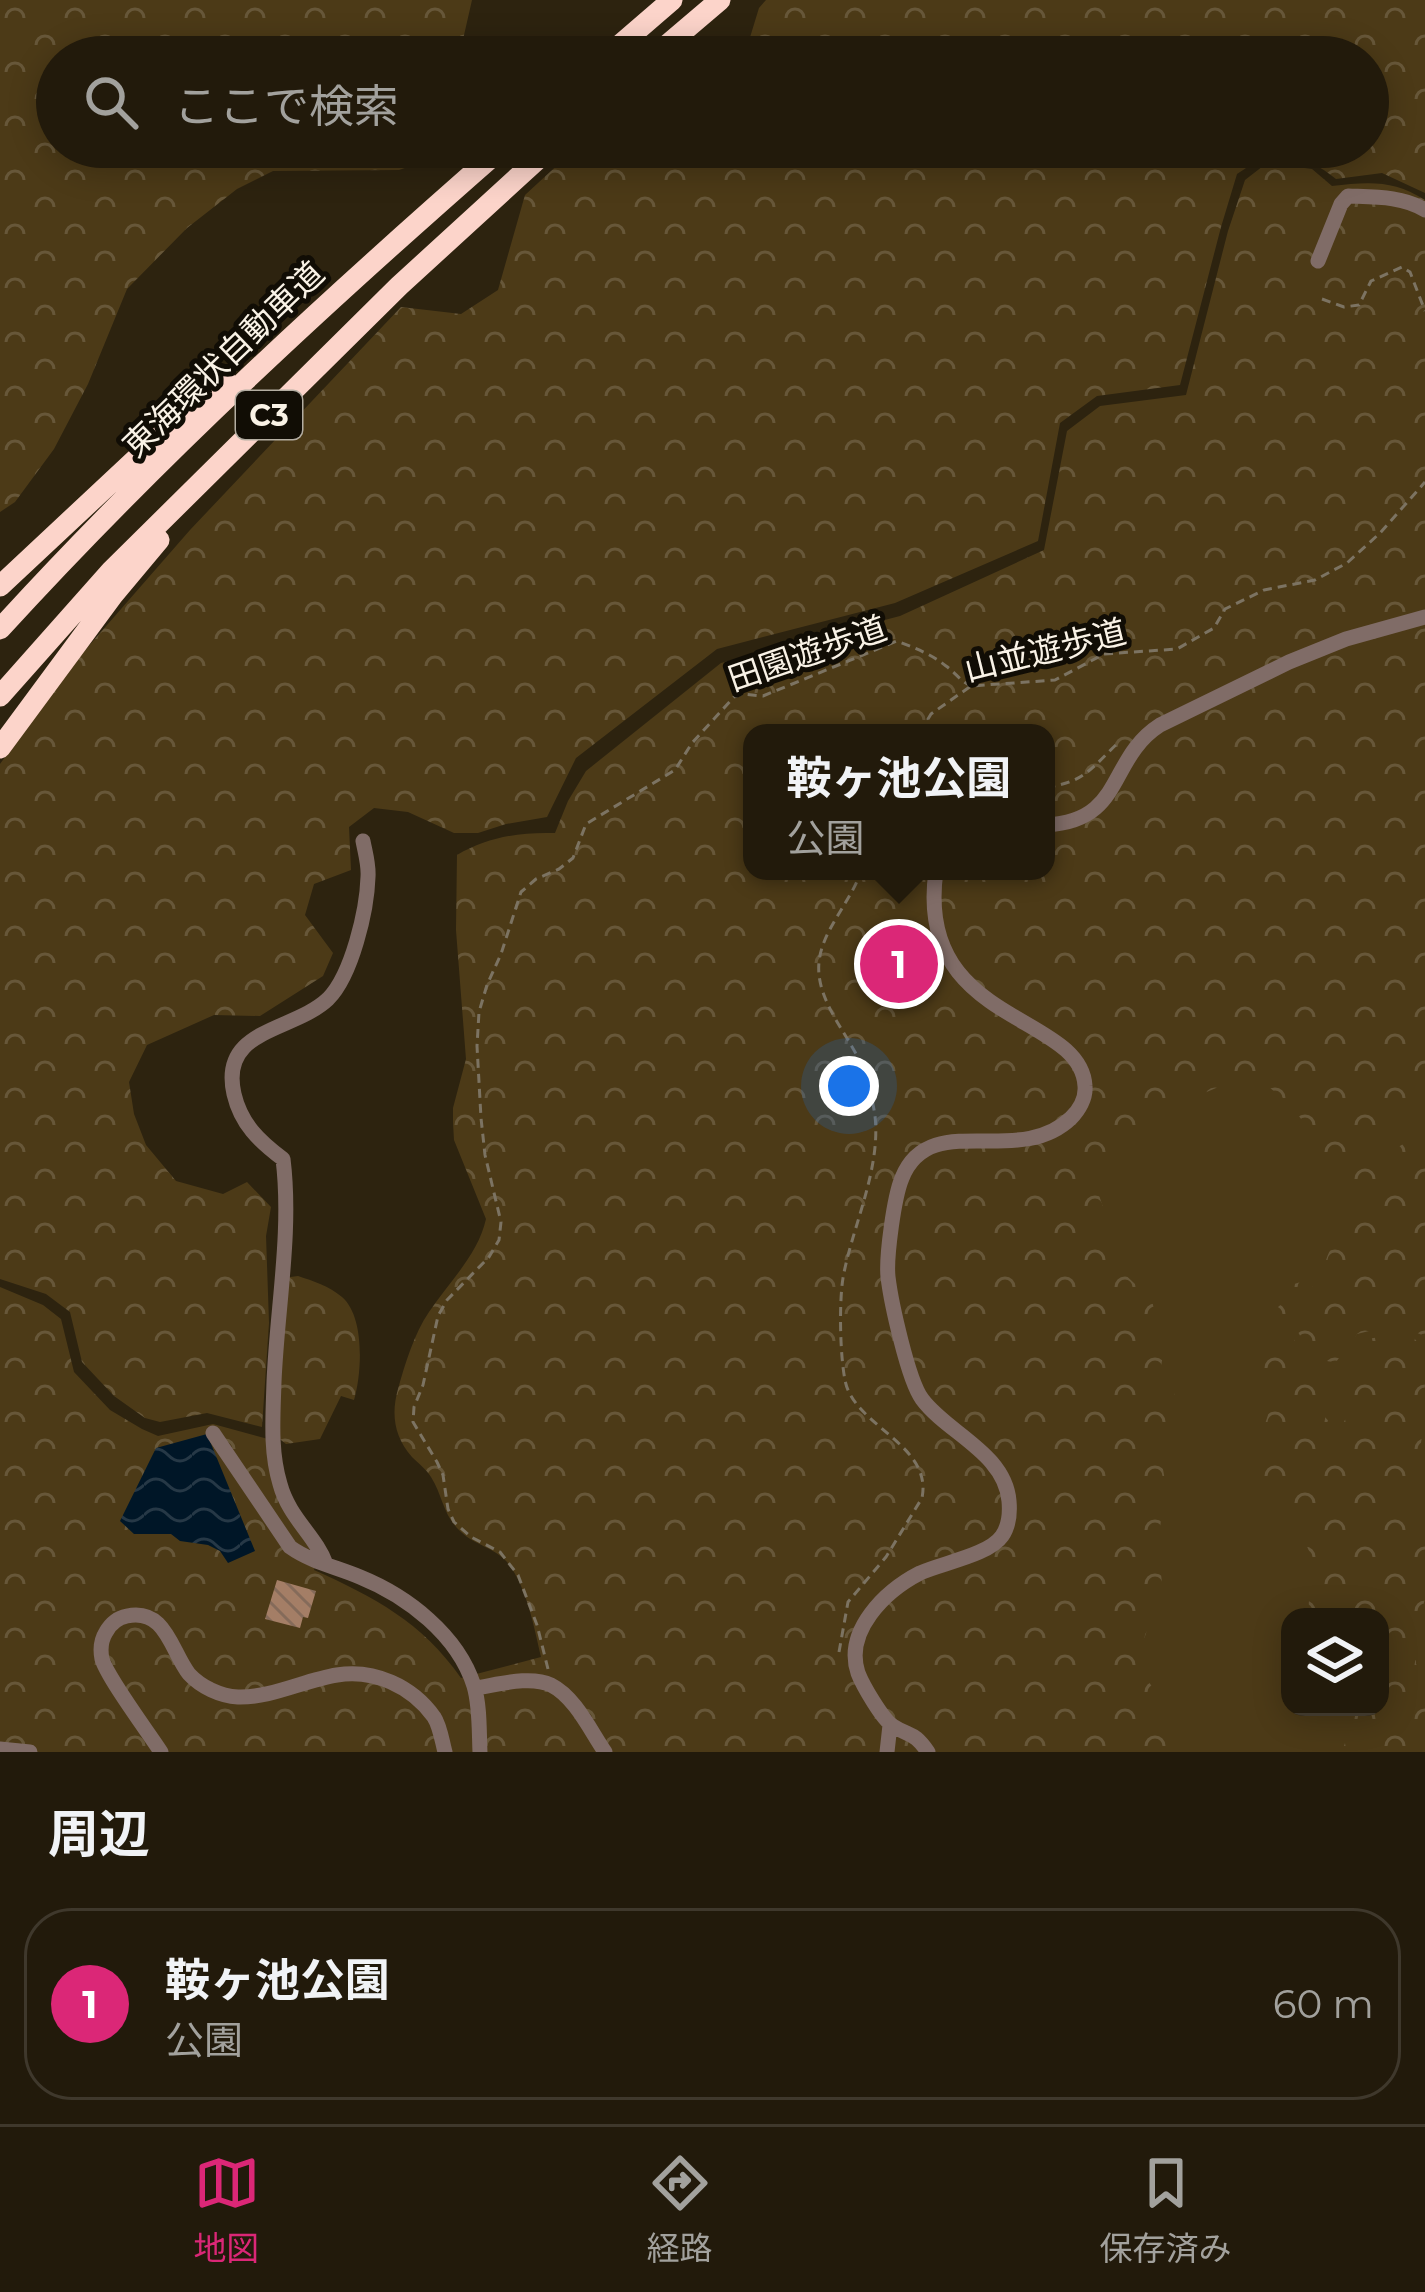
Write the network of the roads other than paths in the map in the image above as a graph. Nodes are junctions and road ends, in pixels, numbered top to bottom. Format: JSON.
{"nodes":[{"id":1,"x":672,"y":0,"type":"edge"},
{"id":2,"x":720,"y":0,"type":"edge"},
{"id":3,"x":630,"y":36,"type":"edge"},
{"id":4,"x":678,"y":36,"type":"edge"},
{"id":5,"x":479,"y":168,"type":"edge"},
{"id":6,"x":528,"y":168,"type":"edge"},
{"id":7,"x":1425,"y":210,"type":"edge"},
{"id":8,"x":375,"y":259,"type":"junction"},
{"id":9,"x":1318,"y":262,"type":"dead end"},
{"id":10,"x":249,"y":435,"type":"junction"},
{"id":11,"x":0,"y":586,"type":"edge"},
{"id":12,"x":1425,"y":617,"type":"edge"},
{"id":13,"x":0,"y":629,"type":"edge"},
{"id":14,"x":0,"y":696,"type":"edge"},
{"id":15,"x":0,"y":748,"type":"edge"},
{"id":16,"x":1055,"y":824,"type":"edge"},
{"id":17,"x":363,"y":841,"type":"dead end"},
{"id":18,"x":935,"y":880,"type":"edge"},
{"id":19,"x":213,"y":1433,"type":"dead end"},
{"id":20,"x":326,"y":1564,"type":"junction"},
{"id":21,"x":475,"y":1688,"type":"junction"},
{"id":22,"x":890,"y":1725,"type":"junction"},
{"id":23,"x":0,"y":1749,"type":"edge"},
{"id":24,"x":30,"y":1752,"type":"edge"},
{"id":25,"x":161,"y":1752,"type":"edge"},
{"id":26,"x":445,"y":1752,"type":"edge"},
{"id":27,"x":480,"y":1752,"type":"edge"},
{"id":28,"x":604,"y":1752,"type":"edge"},
{"id":29,"x":887,"y":1752,"type":"edge"},
{"id":30,"x":928,"y":1752,"type":"edge"}],
"edges":[{"from":1,"to":3,"type":"highway"},
{"from":2,"to":4,"type":"highway"},
{"from":5,"to":8,"type":"highway","name":"東海環状自動車道","number":"C3"},
{"from":6,"to":10,"type":"highway","number":"C3"},
{"from":7,"to":9,"type":"street"},
{"from":8,"to":11,"type":"highway"},
{"from":8,"to":13,"type":"highway","name":"東海環状自動車道","number":"C3"},
{"from":10,"to":14,"type":"highway","number":"C3"},
{"from":10,"to":15,"type":"highway"},
{"from":12,"to":16,"type":"street"},
{"from":17,"to":20,"type":"street"},
{"from":18,"to":22,"type":"street"},
{"from":19,"to":20,"type":"street"},
{"from":20,"to":21,"type":"street"},
{"from":21,"to":27,"type":"street"},
{"from":21,"to":28,"type":"street"},
{"from":22,"to":29,"type":"street"},
{"from":22,"to":30,"type":"street"},
{"from":23,"to":24,"type":"street"},
{"from":25,"to":26,"type":"street"}]}
